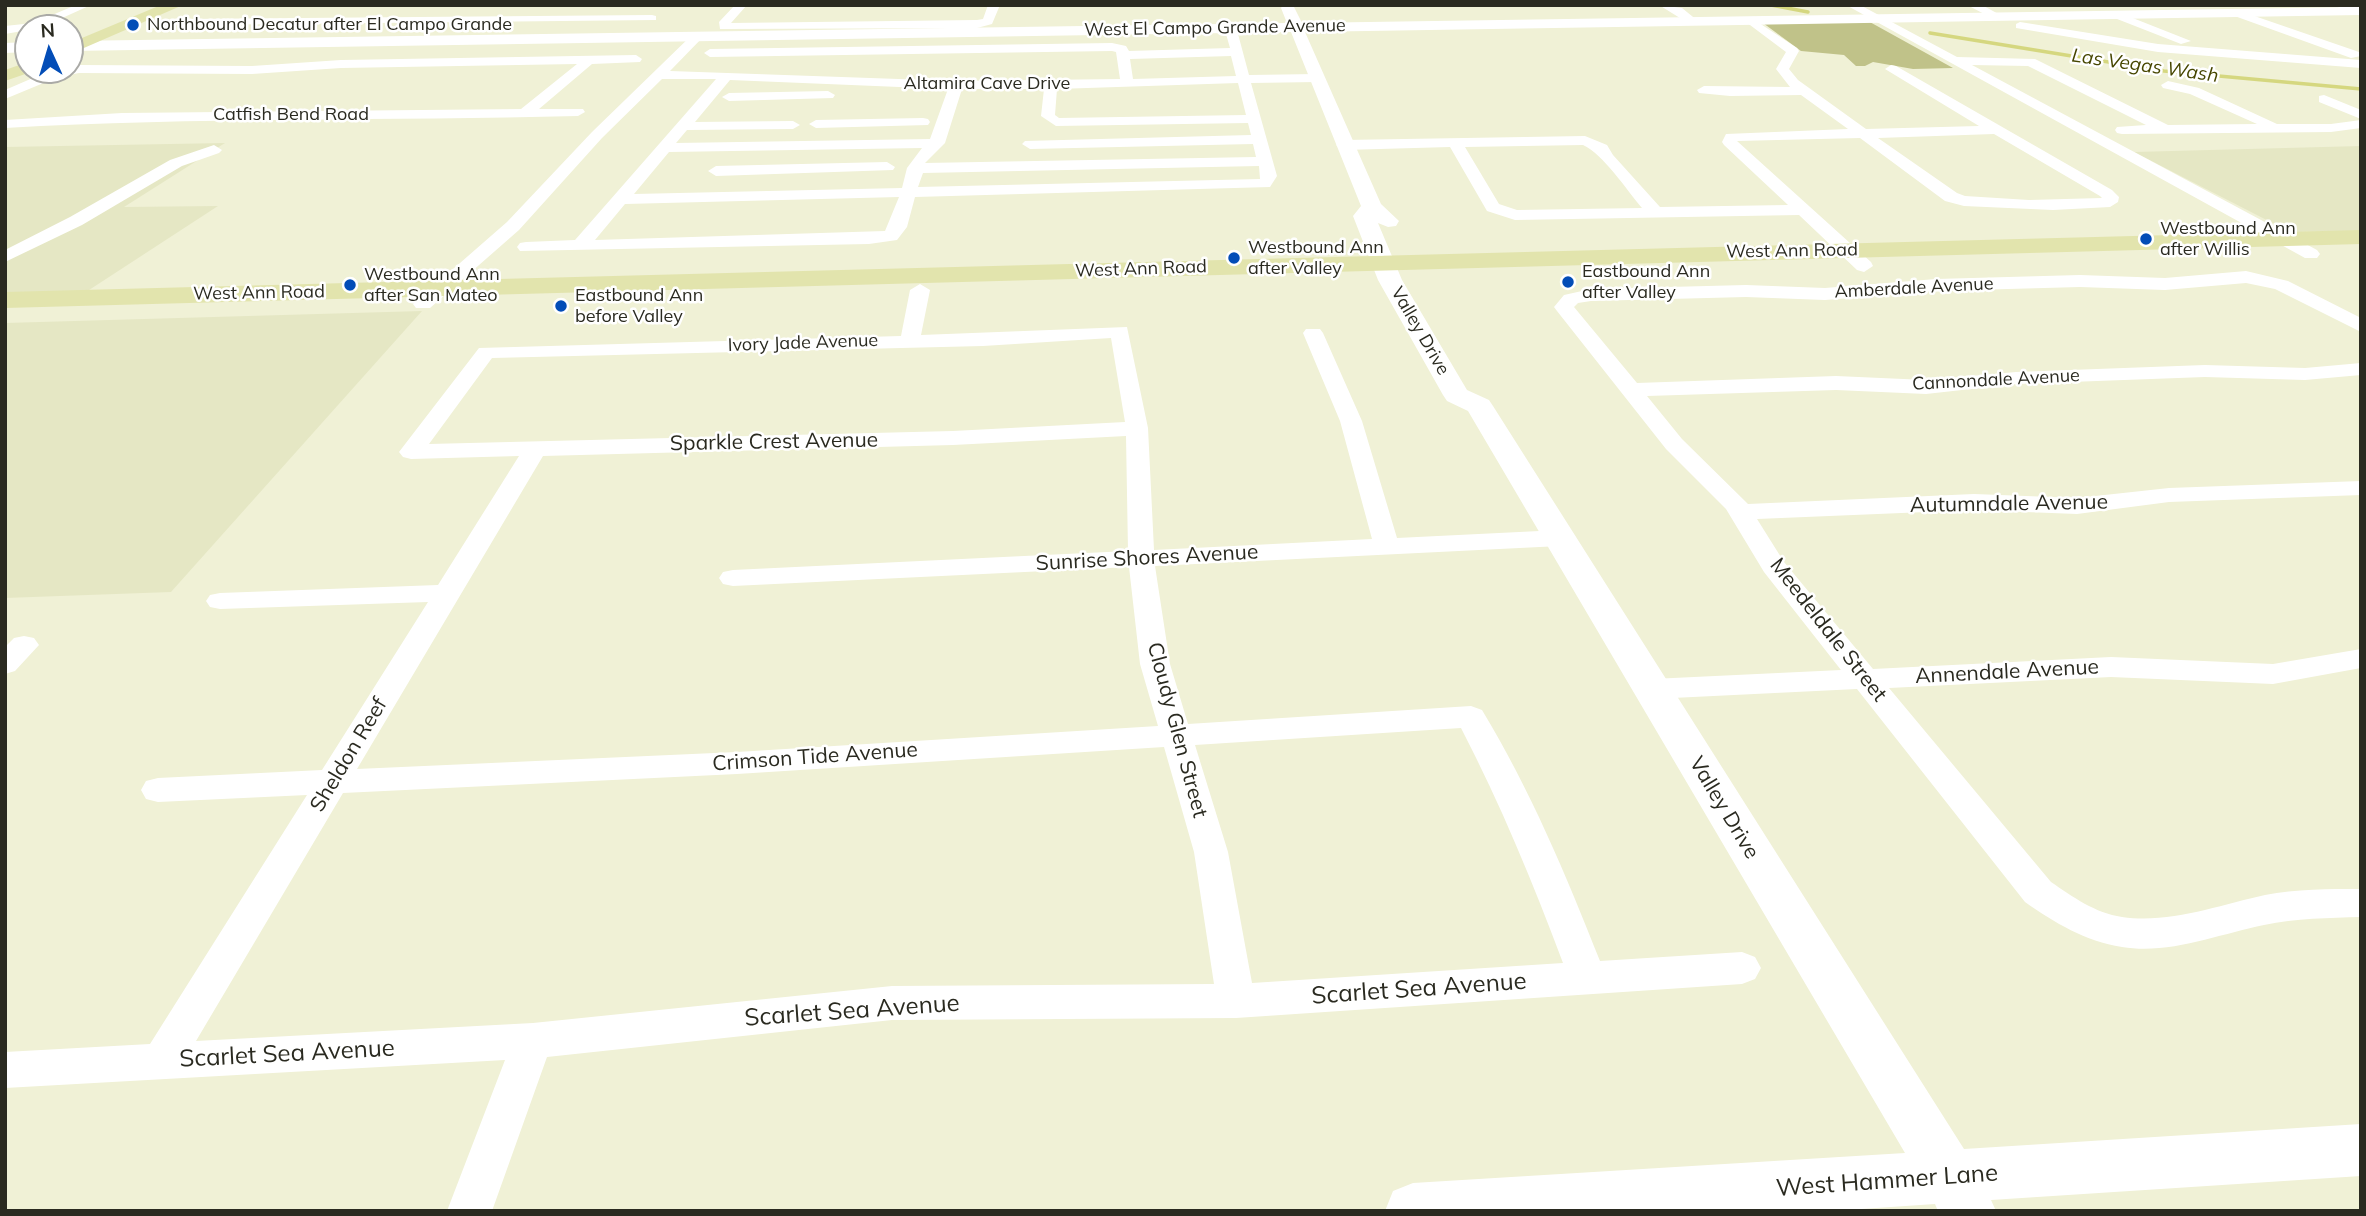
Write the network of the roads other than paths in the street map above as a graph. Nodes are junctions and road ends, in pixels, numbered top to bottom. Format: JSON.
{"nodes":[{"id":1,"x":86,"y":5,"type":"edge"},
{"id":2,"x":151,"y":5,"type":"edge"},
{"id":3,"x":175,"y":5,"type":"edge"},
{"id":4,"x":365,"y":5,"type":"edge"},
{"id":5,"x":741,"y":5,"type":"edge"},
{"id":6,"x":994,"y":5,"type":"edge"},
{"id":7,"x":1287,"y":5,"type":"edge"},
{"id":8,"x":1664,"y":5,"type":"edge"},
{"id":9,"x":1851,"y":5,"type":"edge"},
{"id":10,"x":1972,"y":5,"type":"edge"},
{"id":11,"x":2337,"y":5,"type":"edge"},
{"id":12,"x":2234,"y":12,"type":"junction"},
{"id":13,"x":2359,"y":12,"type":"edge"},
{"id":14,"x":64,"y":14,"type":"edge"},
{"id":15,"x":2116,"y":15,"type":"junction"},
{"id":16,"x":1996,"y":16,"type":"junction"},
{"id":17,"x":1874,"y":18,"type":"junction"},
{"id":18,"x":470,"y":20,"type":"junction"},
{"id":19,"x":1750,"y":20,"type":"junction"},
{"id":20,"x":1692,"y":21,"type":"junction"},
{"id":21,"x":185,"y":22,"type":"dead end"},
{"id":22,"x":334,"y":22,"type":"junction"},
{"id":23,"x":856,"y":25,"type":"junction"},
{"id":24,"x":2020,"y":26,"type":"dead end"},
{"id":25,"x":640,"y":27,"type":"dead end"},
{"id":26,"x":1296,"y":27,"type":"junction"},
{"id":27,"x":1232,"y":34,"type":"dead end"},
{"id":28,"x":1175,"y":35,"type":"dead end"},
{"id":29,"x":698,"y":36,"type":"junction"},
{"id":30,"x":84,"y":39,"type":"edge"},
{"id":31,"x":84,"y":40,"type":"edge"},
{"id":32,"x":440,"y":40,"type":"junction"},
{"id":33,"x":84,"y":45,"type":"edge"},
{"id":34,"x":2330,"y":46,"type":"junction"},
{"id":35,"x":2361,"y":46,"type":"edge"},
{"id":36,"x":954,"y":49,"type":"junction"},
{"id":37,"x":897,"y":50,"type":"junction"},
{"id":38,"x":1236,"y":52,"type":"junction"},
{"id":39,"x":710,"y":53,"type":"dead end"},
{"id":40,"x":1178,"y":54,"type":"junction"},
{"id":41,"x":2211,"y":54,"type":"junction"},
{"id":42,"x":1120,"y":57,"type":"junction"},
{"id":43,"x":2361,"y":57,"type":"edge"},
{"id":44,"x":636,"y":59,"type":"dead end"},
{"id":45,"x":589,"y":60,"type":"junction"},
{"id":46,"x":406,"y":63,"type":"junction"},
{"id":47,"x":1958,"y":63,"type":"junction"},
{"id":48,"x":2361,"y":64,"type":"edge"},
{"id":49,"x":948,"y":65,"type":"dead end"},
{"id":50,"x":1891,"y":69,"type":"dead end"},
{"id":51,"x":84,"y":70,"type":"edge"},
{"id":52,"x":1182,"y":73,"type":"dead end"},
{"id":53,"x":658,"y":75,"type":"junction"},
{"id":54,"x":727,"y":75,"type":"junction"},
{"id":55,"x":1317,"y":78,"type":"junction"},
{"id":56,"x":1244,"y":79,"type":"junction"},
{"id":57,"x":842,"y":80,"type":"junction"},
{"id":58,"x":1146,"y":81,"type":"junction"},
{"id":59,"x":1127,"y":82,"type":"junction"},
{"id":60,"x":34,"y":84,"type":"edge"},
{"id":61,"x":956,"y":85,"type":"junction"},
{"id":62,"x":1051,"y":85,"type":"junction"},
{"id":63,"x":2168,"y":85,"type":"dead end"},
{"id":64,"x":1704,"y":90,"type":"dead end"},
{"id":65,"x":1805,"y":91,"type":"junction"},
{"id":66,"x":5,"y":95,"type":"edge"},
{"id":67,"x":831,"y":95,"type":"junction"},
{"id":68,"x":887,"y":96,"type":"junction"},
{"id":69,"x":729,"y":97,"type":"dead end"},
{"id":70,"x":769,"y":97,"type":"junction"},
{"id":71,"x":2324,"y":99,"type":"dead end"},
{"id":72,"x":2031,"y":103,"type":"junction"},
{"id":73,"x":1953,"y":104,"type":"junction"},
{"id":74,"x":1979,"y":104,"type":"dead end"},
{"id":75,"x":2005,"y":104,"type":"dead end"},
{"id":76,"x":578,"y":112,"type":"dead end"},
{"id":77,"x":525,"y":113,"type":"junction"},
{"id":78,"x":2361,"y":115,"type":"edge"},
{"id":79,"x":1253,"y":119,"type":"junction"},
{"id":80,"x":1153,"y":121,"type":"junction"},
{"id":81,"x":923,"y":122,"type":"dead end"},
{"id":82,"x":1111,"y":122,"type":"junction"},
{"id":83,"x":880,"y":123,"type":"junction"},
{"id":84,"x":5,"y":124,"type":"edge"},
{"id":85,"x":816,"y":124,"type":"junction"},
{"id":86,"x":2361,"y":124,"type":"edge"},
{"id":87,"x":751,"y":125,"type":"junction"},
{"id":88,"x":793,"y":125,"type":"dead end"},
{"id":89,"x":682,"y":126,"type":"junction"},
{"id":90,"x":2279,"y":129,"type":"junction"},
{"id":91,"x":1997,"y":130,"type":"junction"},
{"id":92,"x":2122,"y":131,"type":"dead end"},
{"id":93,"x":2168,"y":131,"type":"junction"},
{"id":94,"x":1864,"y":133,"type":"junction"},
{"id":95,"x":1258,"y":139,"type":"junction"},
{"id":96,"x":1113,"y":142,"type":"junction"},
{"id":97,"x":1454,"y":142,"type":"junction"},
{"id":98,"x":937,"y":143,"type":"junction"},
{"id":99,"x":1031,"y":144,"type":"dead end"},
{"id":100,"x":805,"y":145,"type":"junction"},
{"id":101,"x":1344,"y":145,"type":"junction"},
{"id":102,"x":731,"y":147,"type":"junction"},
{"id":103,"x":664,"y":148,"type":"junction"},
{"id":104,"x":214,"y":150,"type":"dead end"},
{"id":105,"x":1265,"y":161,"type":"junction"},
{"id":106,"x":887,"y":167,"type":"dead end"},
{"id":107,"x":841,"y":168,"type":"junction"},
{"id":108,"x":915,"y":168,"type":"junction"},
{"id":109,"x":716,"y":171,"type":"junction"},
{"id":110,"x":706,"y":187,"type":"dead end"},
{"id":111,"x":908,"y":193,"type":"junction"},
{"id":112,"x":830,"y":195,"type":"junction"},
{"id":113,"x":620,"y":199,"type":"junction"},
{"id":114,"x":1802,"y":210,"type":"junction"},
{"id":115,"x":1656,"y":213,"type":"junction"},
{"id":116,"x":76,"y":221,"type":"junction"},
{"id":117,"x":2361,"y":237,"type":"edge"},
{"id":118,"x":2283,"y":239,"type":"junction"},
{"id":119,"x":580,"y":246,"type":"junction"},
{"id":120,"x":526,"y":247,"type":"dead end"},
{"id":121,"x":2361,"y":253,"type":"edge"},
{"id":122,"x":2311,"y":254,"type":"junction"},
{"id":123,"x":5,"y":257,"type":"edge"},
{"id":124,"x":1855,"y":258,"type":"junction"},
{"id":125,"x":5,"y":267,"type":"edge"},
{"id":126,"x":1399,"y":270,"type":"junction"},
{"id":127,"x":1027,"y":273,"type":"junction"},
{"id":128,"x":841,"y":277,"type":"junction"},
{"id":129,"x":920,"y":290,"type":"junction"},
{"id":130,"x":432,"y":296,"type":"junction"},
{"id":131,"x":1571,"y":299,"type":"joint"},
{"id":132,"x":5,"y":301,"type":"edge"},
{"id":133,"x":5,"y":315,"type":"edge"},
{"id":134,"x":2361,"y":326,"type":"edge"},
{"id":135,"x":1120,"y":331,"type":"joint"},
{"id":136,"x":1313,"y":333,"type":"dead end"},
{"id":137,"x":910,"y":340,"type":"junction"},
{"id":138,"x":2361,"y":369,"type":"edge"},
{"id":139,"x":1631,"y":390,"type":"junction"},
{"id":140,"x":1137,"y":428,"type":"junction"},
{"id":141,"x":536,"y":448,"type":"junction"},
{"id":142,"x":411,"y":452,"type":"joint"},
{"id":143,"x":2361,"y":488,"type":"edge"},
{"id":144,"x":1741,"y":512,"type":"junction"},
{"id":145,"x":1560,"y":538,"type":"junction"},
{"id":146,"x":1387,"y":547,"type":"junction"},
{"id":147,"x":1141,"y":559,"type":"junction"},
{"id":148,"x":733,"y":579,"type":"dead end"},
{"id":149,"x":447,"y":593,"type":"junction"},
{"id":150,"x":220,"y":601,"type":"dead end"},
{"id":151,"x":2361,"y":658,"type":"edge"},
{"id":152,"x":1866,"y":680,"type":"junction"},
{"id":153,"x":1652,"y":689,"type":"junction"},
{"id":154,"x":1177,"y":733,"type":"junction"},
{"id":155,"x":332,"y":782,"type":"junction"},
{"id":156,"x":158,"y":790,"type":"dead end"},
{"id":157,"x":2361,"y":903,"type":"edge"},
{"id":158,"x":1742,"y":968,"type":"dead end"},
{"id":159,"x":1587,"y":977,"type":"junction"},
{"id":160,"x":1236,"y":1001,"type":"junction"},
{"id":161,"x":533,"y":1041,"type":"junction"},
{"id":162,"x":162,"y":1062,"type":"junction"},
{"id":163,"x":5,"y":1070,"type":"edge"},
{"id":164,"x":2361,"y":1150,"type":"edge"},
{"id":165,"x":1959,"y":1194,"type":"edge"},
{"id":166,"x":469,"y":1211,"type":"edge"},
{"id":167,"x":1413,"y":1211,"type":"edge"}],
"edges":[{"from":1,"to":14,"type":"street"},
{"from":2,"to":30,"type":"main road"},
{"from":3,"to":31,"type":"main road"},
{"from":4,"to":22,"type":"street"},
{"from":5,"to":23,"type":"street"},
{"from":6,"to":23,"type":"street"},
{"from":7,"to":26,"type":"street","name":"Valley Drive"},
{"from":8,"to":20,"type":"street"},
{"from":9,"to":17,"type":"street"},
{"from":10,"to":16,"type":"street"},
{"from":11,"to":13,"type":"street"},
{"from":12,"to":13,"type":"street","name":"West El Campo Grande Avenue"},
{"from":12,"to":15,"type":"street","name":"West El Campo Grande Avenue"},
{"from":12,"to":34,"type":"street"},
{"from":15,"to":16,"type":"street","name":"West El Campo Grande Avenue"},
{"from":15,"to":41,"type":"street"},
{"from":16,"to":17,"type":"street","name":"West El Campo Grande Avenue"},
{"from":17,"to":19,"type":"street","name":"West El Campo Grande Avenue"},
{"from":17,"to":47,"type":"street"},
{"from":18,"to":22,"type":"street"},
{"from":18,"to":25,"type":"street"},
{"from":18,"to":32,"type":"street"},
{"from":19,"to":20,"type":"street","name":"West El Campo Grande Avenue"},
{"from":19,"to":65,"type":"street"},
{"from":20,"to":26,"type":"street","name":"West El Campo Grande Avenue"},
{"from":21,"to":22,"type":"street"},
{"from":23,"to":26,"type":"street","name":"West El Campo Grande Avenue"},
{"from":23,"to":29,"type":"street","name":"West El Campo Grande Avenue"},
{"from":24,"to":41,"type":"street"},
{"from":26,"to":55,"type":"street","name":"Valley Drive"},
{"from":27,"to":38,"type":"street"},
{"from":28,"to":40,"type":"street"},
{"from":29,"to":32,"type":"street","name":"West El Campo Grande Avenue"},
{"from":29,"to":53,"type":"street"},
{"from":32,"to":33,"type":"street","name":"West El Campo Grande Avenue"},
{"from":32,"to":46,"type":"street"},
{"from":34,"to":35,"type":"street"},
{"from":34,"to":43,"type":"street"},
{"from":36,"to":37,"type":"street"},
{"from":36,"to":42,"type":"street"},
{"from":36,"to":49,"type":"street"},
{"from":37,"to":39,"type":"street"},
{"from":37,"to":68,"type":"street"},
{"from":38,"to":40,"type":"street"},
{"from":38,"to":56,"type":"street"},
{"from":40,"to":42,"type":"street"},
{"from":40,"to":52,"type":"street"},
{"from":41,"to":48,"type":"street"},
{"from":42,"to":59,"type":"street"},
{"from":44,"to":45,"type":"street"},
{"from":45,"to":46,"type":"street"},
{"from":45,"to":77,"type":"street"},
{"from":46,"to":51,"type":"street"},
{"from":47,"to":72,"type":"street"},
{"from":47,"to":93,"type":"street"},
{"from":50,"to":73,"type":"street"},
{"from":53,"to":54,"type":"street","name":"Altamira Cave Drive"},
{"from":53,"to":130,"type":"street"},
{"from":54,"to":57,"type":"street","name":"Altamira Cave Drive"},
{"from":54,"to":89,"type":"street"},
{"from":55,"to":56,"type":"street","name":"Altamira Cave Drive"},
{"from":55,"to":101,"type":"street","name":"Valley Drive"},
{"from":56,"to":58,"type":"street","name":"Altamira Cave Drive"},
{"from":56,"to":79,"type":"street"},
{"from":57,"to":67,"type":"street"},
{"from":57,"to":68,"type":"street","name":"Altamira Cave Drive"},
{"from":58,"to":59,"type":"street","name":"Altamira Cave Drive"},
{"from":58,"to":80,"type":"street"},
{"from":59,"to":62,"type":"street","name":"Altamira Cave Drive"},
{"from":60,"to":66,"type":"street"},
{"from":61,"to":62,"type":"street","name":"Altamira Cave Drive"},
{"from":61,"to":68,"type":"street","name":"Altamira Cave Drive"},
{"from":61,"to":98,"type":"street"},
{"from":62,"to":82,"type":"street"},
{"from":63,"to":90,"type":"street"},
{"from":64,"to":65,"type":"street"},
{"from":65,"to":94,"type":"street"},
{"from":67,"to":70,"type":"street"},
{"from":67,"to":85,"type":"street"},
{"from":68,"to":83,"type":"street"},
{"from":69,"to":70,"type":"street"},
{"from":70,"to":87,"type":"street"},
{"from":71,"to":78,"type":"street"},
{"from":72,"to":75,"type":"street"},
{"from":72,"to":118,"type":"street"},
{"from":73,"to":74,"type":"street"},
{"from":73,"to":91,"type":"street"},
{"from":76,"to":77,"type":"street","name":"Catfish Bend Road"},
{"from":77,"to":84,"type":"street","name":"Catfish Bend Road"},
{"from":79,"to":80,"type":"street"},
{"from":79,"to":95,"type":"street"},
{"from":80,"to":82,"type":"street"},
{"from":81,"to":83,"type":"street"},
{"from":82,"to":96,"type":"street"},
{"from":83,"to":85,"type":"street"},
{"from":85,"to":100,"type":"street"},
{"from":86,"to":90,"type":"street"},
{"from":87,"to":88,"type":"street"},
{"from":87,"to":89,"type":"street"},
{"from":89,"to":103,"type":"street"},
{"from":90,"to":93,"type":"street"},
{"from":91,"to":94,"type":"street"},
{"from":91,"to":94,"type":"street"},
{"from":92,"to":93,"type":"street"},
{"from":94,"to":114,"type":"street"},
{"from":95,"to":96,"type":"street"},
{"from":95,"to":105,"type":"street"},
{"from":96,"to":99,"type":"street"},
{"from":97,"to":101,"type":"street"},
{"from":97,"to":115,"type":"street"},
{"from":97,"to":115,"type":"street"},
{"from":98,"to":100,"type":"street"},
{"from":98,"to":108,"type":"street"},
{"from":100,"to":102,"type":"street"},
{"from":101,"to":126,"type":"street","name":"Valley Drive"},
{"from":102,"to":103,"type":"street"},
{"from":102,"to":109,"type":"street"},
{"from":103,"to":113,"type":"street"},
{"from":104,"to":116,"type":"street"},
{"from":105,"to":108,"type":"street"},
{"from":105,"to":111,"type":"street"},
{"from":106,"to":107,"type":"street"},
{"from":107,"to":109,"type":"street"},
{"from":107,"to":112,"type":"street"},
{"from":108,"to":111,"type":"street"},
{"from":109,"to":110,"type":"street"},
{"from":111,"to":112,"type":"street"},
{"from":111,"to":119,"type":"street"},
{"from":112,"to":113,"type":"street"},
{"from":113,"to":119,"type":"street"},
{"from":114,"to":115,"type":"street"},
{"from":114,"to":124,"type":"street"},
{"from":116,"to":123,"type":"street"},
{"from":116,"to":125,"type":"street"},
{"from":117,"to":118,"type":"main road","name":"West Ann Road"},
{"from":118,"to":122,"type":"street"},
{"from":118,"to":124,"type":"main road","name":"West Ann Road"},
{"from":119,"to":120,"type":"street"},
{"from":121,"to":122,"type":"main road","name":"West Ann Road"},
{"from":122,"to":124,"type":"main road","name":"West Ann Road"},
{"from":124,"to":126,"type":"main road","name":"West Ann Road"},
{"from":126,"to":127,"type":"main road","name":"West Ann Road"},
{"from":126,"to":129,"type":"main road","name":"West Ann Road"},
{"from":126,"to":145,"type":"street","name":"Valley Drive"},
{"from":127,"to":128,"type":"main road","name":"West Ann Road"},
{"from":127,"to":129,"type":"main road"},
{"from":128,"to":129,"type":"main road"},
{"from":128,"to":130,"type":"main road","name":"West Ann Road"},
{"from":129,"to":130,"type":"main road","name":"West Ann Road"},
{"from":129,"to":137,"type":"street"},
{"from":130,"to":132,"type":"main road","name":"West Ann Road"},
{"from":130,"to":133,"type":"main road","name":"West Ann Road"},
{"from":131,"to":134,"type":"street","name":"Amberdale Avenue"},
{"from":131,"to":139,"type":"street","name":"Meedeldale Street"},
{"from":135,"to":137,"type":"street","name":"Ivory Jade Avenue"},
{"from":135,"to":140,"type":"street","name":"Cloudy Glen Street"},
{"from":136,"to":146,"type":"street"},
{"from":137,"to":142,"type":"street","name":"Ivory Jade Avenue"},
{"from":138,"to":139,"type":"street","name":"Cannondale Avenue"},
{"from":139,"to":144,"type":"street","name":"Meedeldale Street"},
{"from":140,"to":141,"type":"street","name":"Sparkle Crest Avenue"},
{"from":140,"to":147,"type":"street","name":"Cloudy Glen Street"},
{"from":141,"to":142,"type":"street","name":"Sparkle Crest Avenue"},
{"from":141,"to":149,"type":"street","name":"Sheldon Reef"},
{"from":143,"to":144,"type":"street","name":"Autumndale Avenue"},
{"from":144,"to":152,"type":"street","name":"Meedeldale Street"},
{"from":145,"to":146,"type":"street","name":"Sunrise Shores Avenue"},
{"from":145,"to":153,"type":"street","name":"Valley Drive"},
{"from":146,"to":147,"type":"street","name":"Sunrise Shores Avenue"},
{"from":147,"to":148,"type":"street","name":"Sunrise Shores Avenue"},
{"from":147,"to":154,"type":"street","name":"Cloudy Glen Street"},
{"from":149,"to":150,"type":"street"},
{"from":149,"to":155,"type":"street","name":"Sheldon Reef"},
{"from":151,"to":152,"type":"street","name":"Annendale Avenue"},
{"from":152,"to":153,"type":"street","name":"Annendale Avenue"},
{"from":152,"to":157,"type":"street","name":"Meedeldale Street"},
{"from":153,"to":165,"type":"street","name":"Valley Drive"},
{"from":154,"to":155,"type":"street","name":"Crimson Tide Avenue"},
{"from":154,"to":159,"type":"street","name":"Crimson Tide Avenue"},
{"from":154,"to":160,"type":"street","name":"Cloudy Glen Street"},
{"from":155,"to":156,"type":"street","name":"Crimson Tide Avenue"},
{"from":155,"to":162,"type":"street","name":"Sheldon Reef"},
{"from":158,"to":159,"type":"street","name":"Scarlet Sea Avenue"},
{"from":159,"to":160,"type":"street","name":"Scarlet Sea Avenue"},
{"from":160,"to":161,"type":"street","name":"Scarlet Sea Avenue"},
{"from":161,"to":162,"type":"street","name":"Scarlet Sea Avenue"},
{"from":161,"to":166,"type":"street"},
{"from":162,"to":163,"type":"street","name":"Scarlet Sea Avenue"},
{"from":164,"to":165,"type":"street","name":"West Hammer Lane"},
{"from":165,"to":167,"type":"street","name":"West Hammer Lane"}]}
